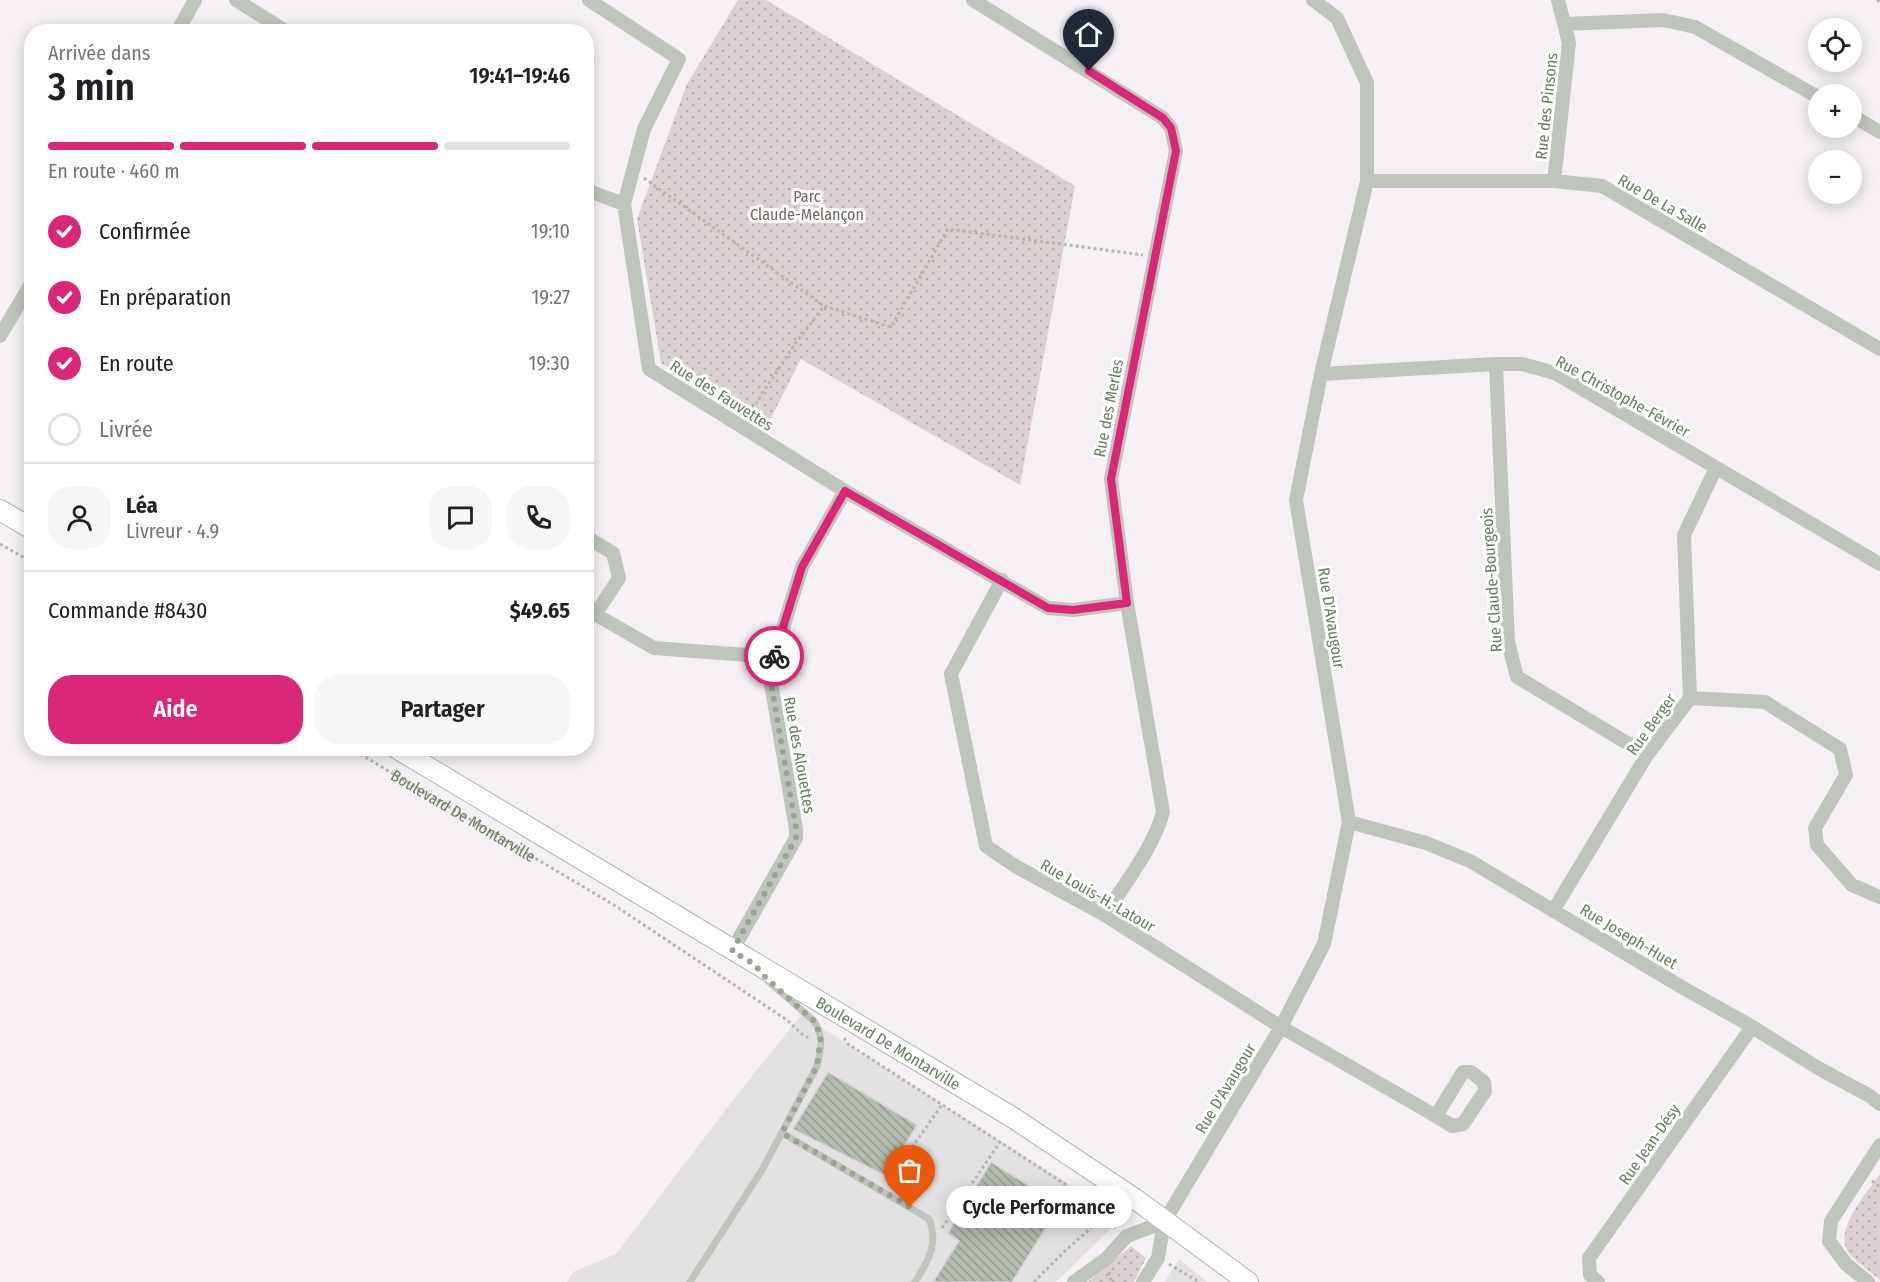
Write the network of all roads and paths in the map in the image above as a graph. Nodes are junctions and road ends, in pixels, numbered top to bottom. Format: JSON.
{"nodes":[{"id":1,"x":195,"y":0,"type":"edge"},
{"id":2,"x":236,"y":0,"type":"edge"},
{"id":3,"x":589,"y":0,"type":"edge"},
{"id":4,"x":974,"y":0,"type":"edge"},
{"id":5,"x":1313,"y":0,"type":"edge"},
{"id":6,"x":1558,"y":0,"type":"edge"},
{"id":7,"x":182,"y":24,"type":"edge"},
{"id":8,"x":274,"y":24,"type":"edge"},
{"id":9,"x":1564,"y":24,"type":"junction"},
{"id":10,"x":1808,"y":90,"type":"edge"},
{"id":11,"x":1862,"y":121,"type":"edge"},
{"id":12,"x":1880,"y":132,"type":"edge"},
{"id":13,"x":633,"y":170,"type":"junction"},
{"id":14,"x":1367,"y":181,"type":"junction"},
{"id":15,"x":1554,"y":181,"type":"junction"},
{"id":16,"x":594,"y":193,"type":"edge"},
{"id":17,"x":624,"y":204,"type":"junction"},
{"id":18,"x":1155,"y":256,"type":"junction"},
{"id":19,"x":24,"y":296,"type":"edge"},
{"id":20,"x":824,"y":306,"type":"junction"},
{"id":21,"x":0,"y":336,"type":"edge"},
{"id":22,"x":1880,"y":349,"type":"edge"},
{"id":23,"x":1496,"y":364,"type":"junction"},
{"id":24,"x":1321,"y":375,"type":"junction"},
{"id":25,"x":741,"y":426,"type":"junction"},
{"id":26,"x":1716,"y":468,"type":"junction"},
{"id":27,"x":845,"y":491,"type":"junction"},
{"id":28,"x":0,"y":510,"type":"edge"},
{"id":29,"x":24,"y":524,"type":"edge"},
{"id":30,"x":594,"y":542,"type":"edge"},
{"id":31,"x":0,"y":544,"type":"edge"},
{"id":32,"x":24,"y":558,"type":"edge"},
{"id":33,"x":1880,"y":564,"type":"edge"},
{"id":34,"x":1002,"y":580,"type":"junction"},
{"id":35,"x":1127,"y":603,"type":"junction"},
{"id":36,"x":594,"y":608,"type":"edge"},
{"id":37,"x":594,"y":614,"type":"edge"},
{"id":38,"x":774,"y":657,"type":"junction"},
{"id":39,"x":1690,"y":698,"type":"junction"},
{"id":40,"x":1647,"y":755,"type":"junction"},
{"id":41,"x":364,"y":756,"type":"edge"},
{"id":42,"x":409,"y":756,"type":"edge"},
{"id":43,"x":1349,"y":822,"type":"junction"},
{"id":44,"x":1880,"y":897,"type":"edge"},
{"id":45,"x":1553,"y":911,"type":"junction"},
{"id":46,"x":1105,"y":915,"type":"junction"},
{"id":47,"x":732,"y":951,"type":"junction"},
{"id":48,"x":754,"y":964,"type":"junction"},
{"id":49,"x":1281,"y":1027,"type":"junction"},
{"id":50,"x":1752,"y":1027,"type":"junction"},
{"id":51,"x":839,"y":1034,"type":"dead end"},
{"id":52,"x":817,"y":1037,"type":"dead end"},
{"id":53,"x":1880,"y":1104,"type":"edge"},
{"id":54,"x":941,"y":1106,"type":"junction"},
{"id":55,"x":1436,"y":1116,"type":"dead end"},
{"id":56,"x":782,"y":1133,"type":"junction"},
{"id":57,"x":1000,"y":1142,"type":"junction"},
{"id":58,"x":1880,"y":1145,"type":"edge"},
{"id":59,"x":882,"y":1191,"type":"junction"},
{"id":60,"x":1102,"y":1218,"type":"junction"},
{"id":61,"x":1164,"y":1222,"type":"junction"},
{"id":62,"x":1116,"y":1228,"type":"dead end"},
{"id":63,"x":934,"y":1239,"type":"junction"},
{"id":64,"x":1165,"y":1262,"type":"dead end"},
{"id":65,"x":690,"y":1282,"type":"edge"},
{"id":66,"x":915,"y":1282,"type":"edge"},
{"id":67,"x":1034,"y":1282,"type":"edge"},
{"id":68,"x":1074,"y":1282,"type":"edge"},
{"id":69,"x":1143,"y":1282,"type":"edge"},
{"id":70,"x":1199,"y":1282,"type":"edge"},
{"id":71,"x":1248,"y":1282,"type":"edge"},
{"id":72,"x":1598,"y":1282,"type":"edge"},
{"id":73,"x":1868,"y":1282,"type":"edge"}],
"edges":[{"from":1,"to":7,"type":"street"},
{"from":2,"to":8,"type":"street"},
{"from":3,"to":13,"type":"street","name":"Rue des Fauvettes"},
{"from":4,"to":18,"type":"street","name":"Rue des Merles"},
{"from":5,"to":14,"type":"street","name":"Rue D'Avaugour"},
{"from":6,"to":9,"type":"street","name":"Rue des Pinsons"},
{"from":9,"to":10,"type":"street"},
{"from":9,"to":15,"type":"street","name":"Rue des Pinsons"},
{"from":11,"to":12,"type":"street"},
{"from":13,"to":17,"type":"street","name":"Rue des Fauvettes"},
{"from":13,"to":20,"type":"path"},
{"from":14,"to":15,"type":"street","name":"Rue De La Salle"},
{"from":14,"to":24,"type":"street","name":"Rue D'Avaugour"},
{"from":15,"to":22,"type":"street","name":"Rue De La Salle"},
{"from":16,"to":17,"type":"street"},
{"from":17,"to":25,"type":"street","name":"Rue des Fauvettes"},
{"from":18,"to":20,"type":"path"},
{"from":18,"to":35,"type":"street","name":"Rue des Merles"},
{"from":19,"to":21,"type":"street"},
{"from":20,"to":25,"type":"path"},
{"from":23,"to":24,"type":"street","name":"Rue Christophe-Février"},
{"from":23,"to":26,"type":"street","name":"Rue Christophe-Février"},
{"from":23,"to":40,"type":"street","name":"Rue Claude-Bourgeois"},
{"from":24,"to":43,"type":"street","name":"Rue D'Avaugour"},
{"from":25,"to":27,"type":"street","name":"Rue des Fauvettes"},
{"from":26,"to":33,"type":"street","name":"Rue Christophe-Février"},
{"from":26,"to":39,"type":"street","name":"Rue Berger"},
{"from":27,"to":34,"type":"street","name":"Rue des Fauvettes"},
{"from":27,"to":38,"type":"street","name":"Rue des Alouettes"},
{"from":28,"to":29,"type":"street"},
{"from":30,"to":36,"type":"street"},
{"from":31,"to":32,"type":"path"},
{"from":34,"to":35,"type":"street","name":"Rue des Fauvettes"},
{"from":34,"to":46,"type":"street","name":"Rue Louis-H.-Latour"},
{"from":35,"to":46,"type":"street","name":"Rue des Merles"},
{"from":37,"to":38,"type":"street"},
{"from":38,"to":47,"type":"street","name":"Rue des Alouettes"},
{"from":39,"to":40,"type":"street","name":"Rue Berger"},
{"from":39,"to":44,"type":"street"},
{"from":40,"to":45,"type":"street","name":"Rue Berger"},
{"from":41,"to":52,"type":"path","name":"Boulevard De Montarville"},
{"from":42,"to":47,"type":"street","name":"Boulevard De Montarville"},
{"from":43,"to":45,"type":"street","name":"Rue Joseph-Huet"},
{"from":43,"to":49,"type":"street","name":"Rue D'Avaugour"},
{"from":45,"to":50,"type":"street","name":"Rue Joseph-Huet"},
{"from":46,"to":49,"type":"street","name":"Rue Louis-H.-Latour"},
{"from":47,"to":48,"type":"street","name":"Boulevard De Montarville"},
{"from":48,"to":56,"type":"lane"},
{"from":48,"to":61,"type":"street","name":"Boulevard De Montarville"},
{"from":49,"to":55,"type":"street","name":"Rue Louis-H.-Latour"},
{"from":49,"to":61,"type":"street","name":"Rue D'Avaugour"},
{"from":50,"to":53,"type":"street","name":"Rue Joseph-Huet"},
{"from":50,"to":72,"type":"street","name":"Rue Jean-Désy"},
{"from":51,"to":54,"type":"path","name":"Boulevard De Montarville"},
{"from":54,"to":57,"type":"path","name":"Boulevard De Montarville"},
{"from":54,"to":59,"type":"path"},
{"from":56,"to":59,"type":"lane"},
{"from":56,"to":65,"type":"lane"},
{"from":57,"to":60,"type":"path","name":"Boulevard De Montarville"},
{"from":57,"to":63,"type":"path"},
{"from":58,"to":73,"type":"street"},
{"from":59,"to":63,"type":"lane"},
{"from":60,"to":62,"type":"path","name":"Boulevard De Montarville"},
{"from":60,"to":67,"type":"path"},
{"from":61,"to":68,"type":"street"},
{"from":61,"to":69,"type":"street","name":"Rue D'Avaugour"},
{"from":61,"to":71,"type":"street","name":"Boulevard De Montarville"},
{"from":63,"to":66,"type":"lane"},
{"from":64,"to":70,"type":"path"}]}
